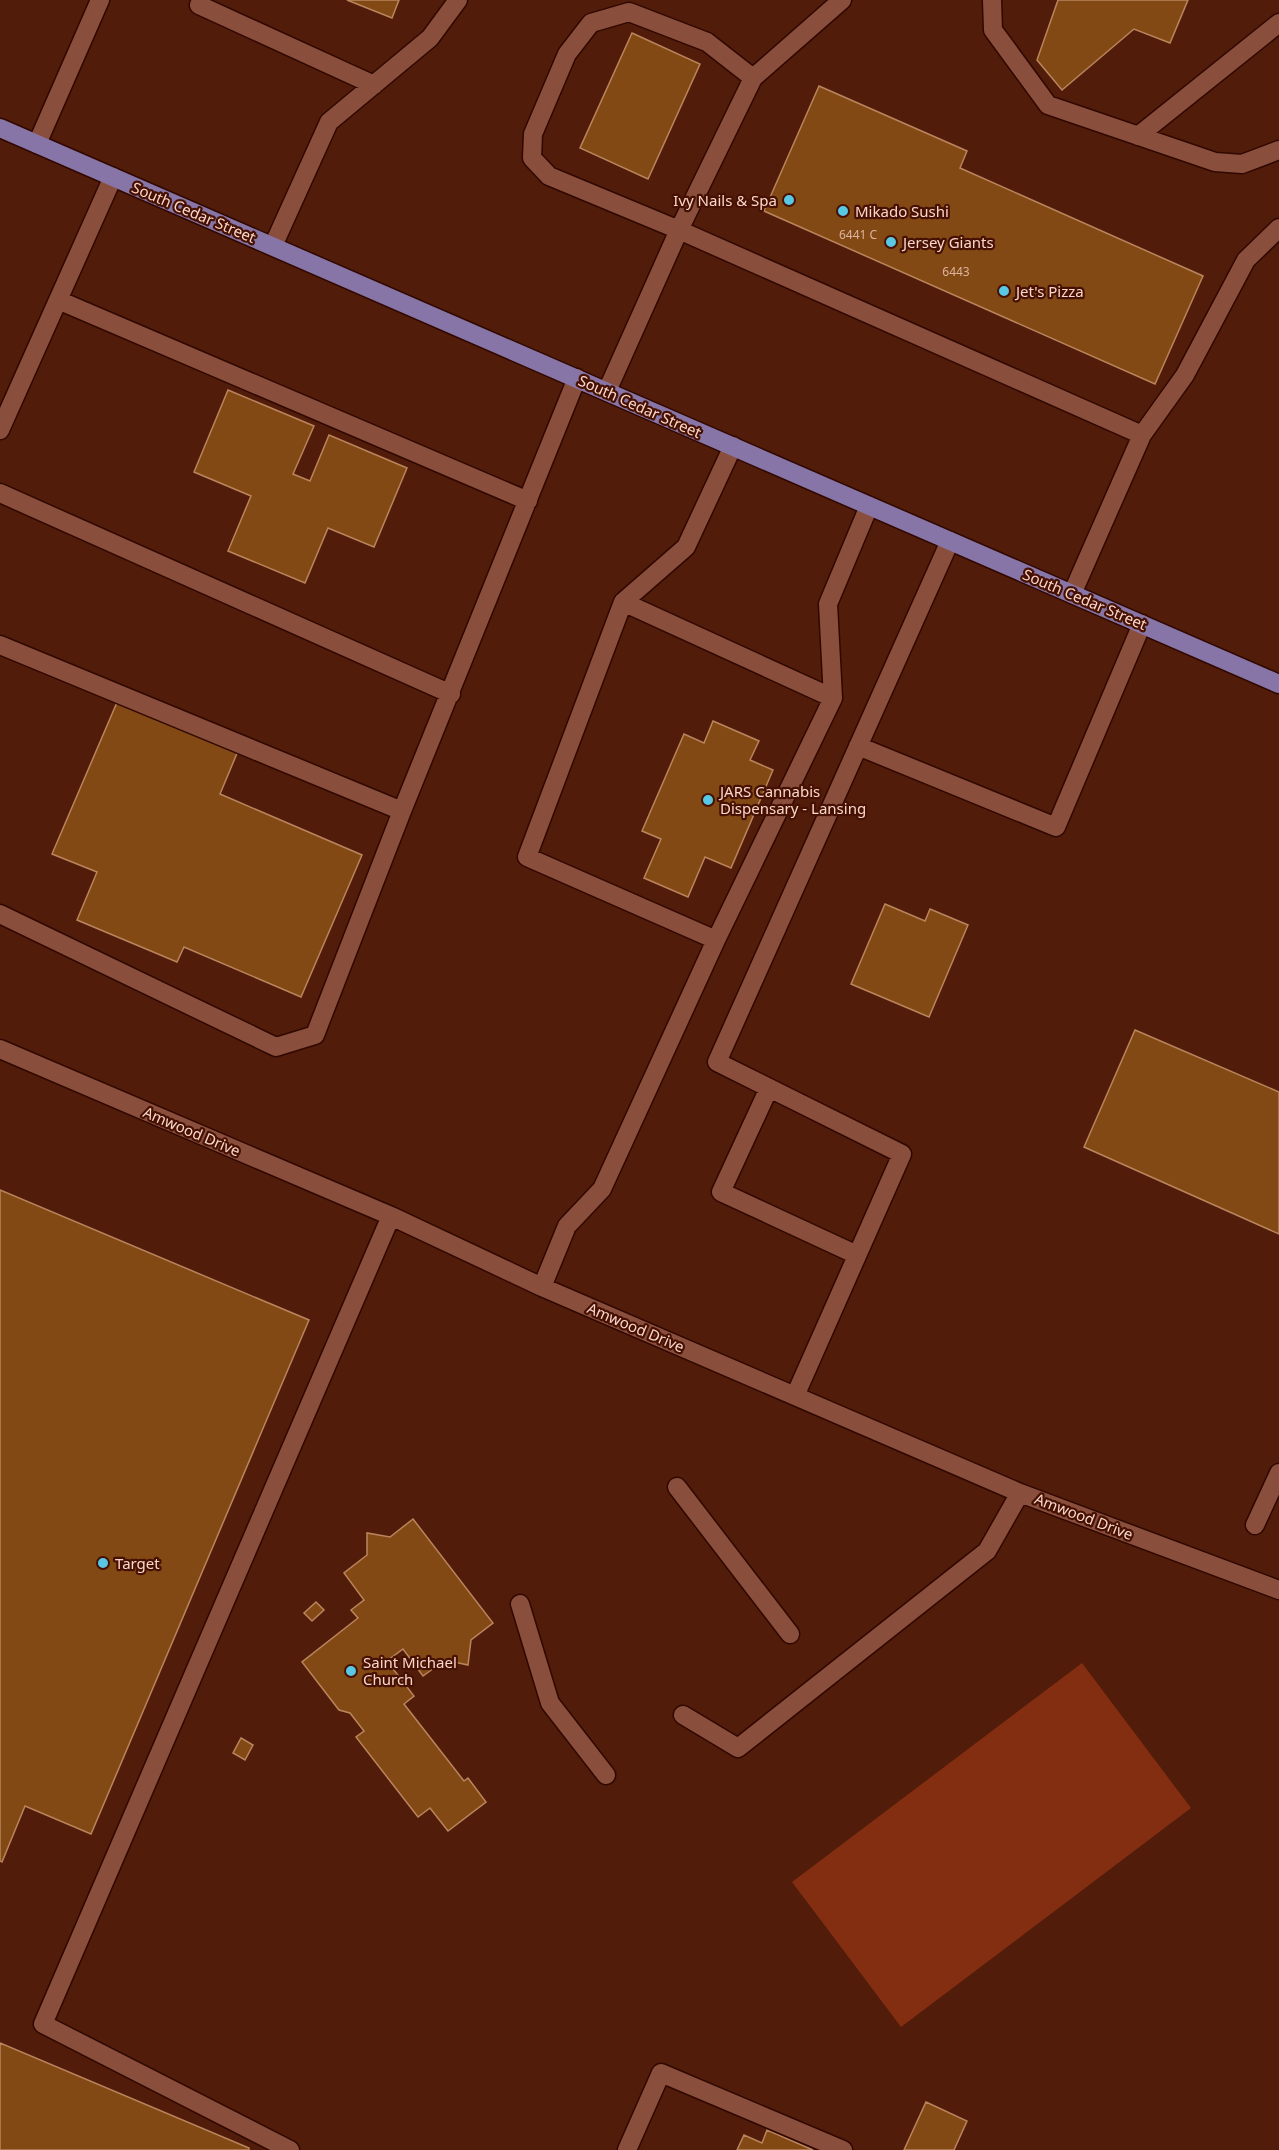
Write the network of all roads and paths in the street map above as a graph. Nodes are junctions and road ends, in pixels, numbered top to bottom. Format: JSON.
{"nodes":[{"id":1,"x":100,"y":0,"type":"edge"},
{"id":2,"x":458,"y":0,"type":"edge"},
{"id":3,"x":842,"y":0,"type":"edge"},
{"id":4,"x":992,"y":0,"type":"edge"},
{"id":5,"x":196,"y":2,"type":"edge"},
{"id":6,"x":1279,"y":23,"type":"edge"},
{"id":7,"x":753,"y":78,"type":"junction"},
{"id":8,"x":374,"y":85,"type":"junction"},
{"id":9,"x":0,"y":128,"type":"edge"},
{"id":10,"x":1138,"y":136,"type":"junction"},
{"id":11,"x":37,"y":144,"type":"junction"},
{"id":12,"x":1279,"y":150,"type":"edge"},
{"id":13,"x":113,"y":177,"type":"junction"},
{"id":14,"x":1279,"y":228,"type":"edge"},
{"id":15,"x":679,"y":230,"type":"junction"},
{"id":16,"x":273,"y":246,"type":"junction"},
{"id":17,"x":58,"y":300,"type":"junction"},
{"id":18,"x":577,"y":378,"type":"junction"},
{"id":19,"x":607,"y":392,"type":"junction"},
{"id":20,"x":0,"y":430,"type":"edge"},
{"id":21,"x":1142,"y":435,"type":"junction"},
{"id":22,"x":733,"y":446,"type":"junction"},
{"id":23,"x":0,"y":493,"type":"edge"},
{"id":24,"x":528,"y":501,"type":"junction"},
{"id":25,"x":869,"y":506,"type":"junction"},
{"id":26,"x":950,"y":541,"type":"junction"},
{"id":27,"x":1072,"y":594,"type":"junction"},
{"id":28,"x":623,"y":603,"type":"junction"},
{"id":29,"x":1142,"y":624,"type":"junction"},
{"id":30,"x":0,"y":645,"type":"edge"},
{"id":31,"x":1279,"y":684,"type":"edge"},
{"id":32,"x":451,"y":694,"type":"junction"},
{"id":33,"x":833,"y":698,"type":"junction"},
{"id":34,"x":858,"y":746,"type":"junction"},
{"id":35,"x":402,"y":811,"type":"junction"},
{"id":36,"x":0,"y":914,"type":"edge"},
{"id":37,"x":716,"y":940,"type":"junction"},
{"id":38,"x":0,"y":1049,"type":"edge"},
{"id":39,"x":769,"y":1088,"type":"junction"},
{"id":40,"x":391,"y":1216,"type":"junction"},
{"id":41,"x":857,"y":1255,"type":"junction"},
{"id":42,"x":542,"y":1287,"type":"junction"},
{"id":43,"x":795,"y":1396,"type":"junction"},
{"id":44,"x":1279,"y":1473,"type":"edge"},
{"id":45,"x":677,"y":1487,"type":"dead end"},
{"id":46,"x":1020,"y":1492,"type":"junction"},
{"id":47,"x":1255,"y":1526,"type":"dead end"},
{"id":48,"x":1279,"y":1590,"type":"edge"},
{"id":49,"x":519,"y":1604,"type":"dead end"},
{"id":50,"x":790,"y":1634,"type":"dead end"},
{"id":51,"x":683,"y":1715,"type":"dead end"},
{"id":52,"x":606,"y":1775,"type":"dead end"},
{"id":53,"x":290,"y":2150,"type":"edge"},
{"id":54,"x":627,"y":2150,"type":"edge"},
{"id":55,"x":843,"y":2150,"type":"edge"}],
"edges":[{"from":1,"to":11,"type":"street"},
{"from":2,"to":8,"type":"street"},
{"from":3,"to":7,"type":"street"},
{"from":4,"to":10,"type":"street"},
{"from":5,"to":8,"type":"street"},
{"from":6,"to":10,"type":"street"},
{"from":7,"to":15,"type":"street"},
{"from":7,"to":15,"type":"street"},
{"from":8,"to":16,"type":"street"},
{"from":9,"to":11,"type":"main road","name":"South Cedar Street"},
{"from":10,"to":12,"type":"street"},
{"from":11,"to":13,"type":"main road","name":"South Cedar Street"},
{"from":13,"to":16,"type":"main road","name":"South Cedar Street"},
{"from":13,"to":17,"type":"street"},
{"from":14,"to":21,"type":"street"},
{"from":15,"to":19,"type":"street"},
{"from":15,"to":21,"type":"street"},
{"from":16,"to":18,"type":"main road","name":"South Cedar Street"},
{"from":17,"to":20,"type":"street"},
{"from":17,"to":24,"type":"street"},
{"from":18,"to":19,"type":"main road","name":"South Cedar Street"},
{"from":18,"to":24,"type":"street"},
{"from":19,"to":22,"type":"main road","name":"South Cedar Street"},
{"from":21,"to":27,"type":"street"},
{"from":22,"to":25,"type":"main road","name":"South Cedar Street"},
{"from":22,"to":28,"type":"street"},
{"from":23,"to":32,"type":"street"},
{"from":24,"to":32,"type":"street"},
{"from":25,"to":26,"type":"main road","name":"South Cedar Street"},
{"from":25,"to":33,"type":"street"},
{"from":26,"to":27,"type":"main road","name":"South Cedar Street"},
{"from":26,"to":34,"type":"street"},
{"from":27,"to":29,"type":"main road","name":"South Cedar Street"},
{"from":28,"to":33,"type":"street"},
{"from":28,"to":37,"type":"street"},
{"from":29,"to":31,"type":"main road","name":"South Cedar Street"},
{"from":29,"to":34,"type":"street"},
{"from":30,"to":35,"type":"street"},
{"from":32,"to":35,"type":"street"},
{"from":33,"to":37,"type":"street"},
{"from":34,"to":39,"type":"street"},
{"from":35,"to":36,"type":"street"},
{"from":37,"to":42,"type":"street"},
{"from":38,"to":40,"type":"street","name":"Amwood Drive"},
{"from":39,"to":41,"type":"street"},
{"from":39,"to":41,"type":"street"},
{"from":40,"to":42,"type":"street","name":"Amwood Drive"},
{"from":40,"to":53,"type":"street"},
{"from":41,"to":43,"type":"street"},
{"from":42,"to":43,"type":"street","name":"Amwood Drive"},
{"from":43,"to":46,"type":"street","name":"Amwood Drive"},
{"from":44,"to":47,"type":"street"},
{"from":45,"to":50,"type":"street"},
{"from":46,"to":48,"type":"street","name":"Amwood Drive"},
{"from":46,"to":51,"type":"street"},
{"from":49,"to":52,"type":"street"},
{"from":54,"to":55,"type":"street"}]}
